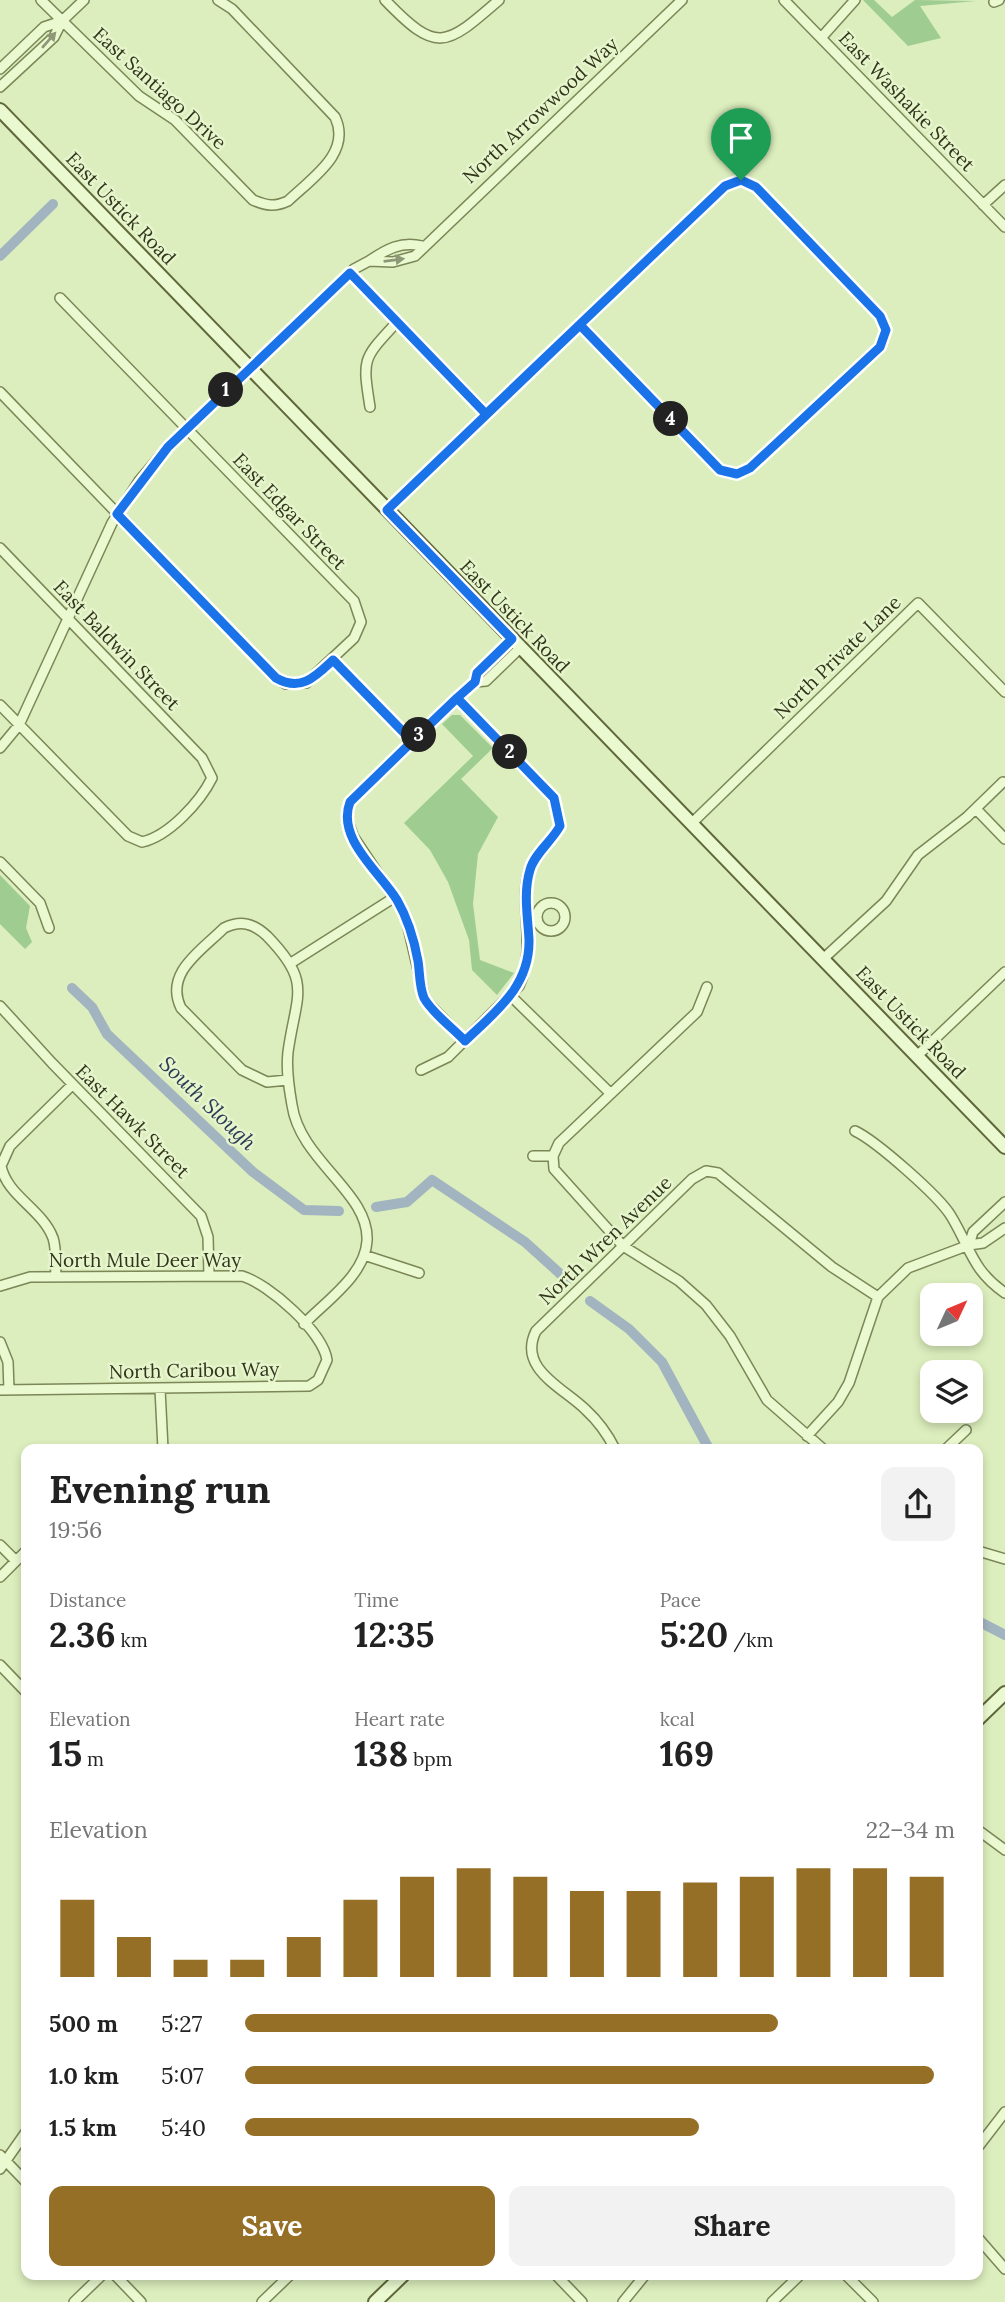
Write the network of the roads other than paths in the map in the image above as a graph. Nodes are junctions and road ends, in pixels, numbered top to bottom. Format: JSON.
{"nodes":[{"id":1,"x":41,"y":0,"type":"edge"},
{"id":2,"x":84,"y":0,"type":"edge"},
{"id":3,"x":218,"y":0,"type":"edge"},
{"id":4,"x":385,"y":0,"type":"edge"},
{"id":5,"x":499,"y":0,"type":"edge"},
{"id":6,"x":682,"y":0,"type":"edge"},
{"id":7,"x":784,"y":0,"type":"edge"},
{"id":8,"x":855,"y":0,"type":"edge"},
{"id":9,"x":62,"y":21,"type":"junction"},
{"id":10,"x":821,"y":38,"type":"junction"},
{"id":11,"x":0,"y":69,"type":"edge"},
{"id":12,"x":0,"y":87,"type":"edge"},
{"id":13,"x":0,"y":110,"type":"edge"},
{"id":14,"x":1005,"y":185,"type":"edge"},
{"id":15,"x":983,"y":205,"type":"junction"},
{"id":16,"x":1005,"y":227,"type":"edge"},
{"id":17,"x":422,"y":246,"type":"junction"},
{"id":18,"x":369,"y":261,"type":"junction"},
{"id":19,"x":350,"y":273,"type":"junction"},
{"id":20,"x":60,"y":298,"type":"dead end"},
{"id":21,"x":397,"y":322,"type":"junction"},
{"id":22,"x":580,"y":325,"type":"junction"},
{"id":23,"x":249,"y":368,"type":"junction"},
{"id":24,"x":0,"y":392,"type":"edge"},
{"id":25,"x":370,"y":407,"type":"dead end"},
{"id":26,"x":486,"y":414,"type":"junction"},
{"id":27,"x":187,"y":429,"type":"junction"},
{"id":28,"x":387,"y":510,"type":"junction"},
{"id":29,"x":117,"y":514,"type":"junction"},
{"id":30,"x":0,"y":548,"type":"edge"},
{"id":31,"x":67,"y":618,"type":"junction"},
{"id":32,"x":516,"y":643,"type":"junction"},
{"id":33,"x":333,"y":660,"type":"junction"},
{"id":34,"x":1005,"y":692,"type":"edge"},
{"id":35,"x":457,"y":698,"type":"junction"},
{"id":36,"x":0,"y":705,"type":"edge"},
{"id":37,"x":19,"y":725,"type":"junction"},
{"id":38,"x":412,"y":741,"type":"junction"},
{"id":39,"x":0,"y":748,"type":"edge"},
{"id":40,"x":1003,"y":782,"type":"dead end"},
{"id":41,"x":976,"y":809,"type":"junction"},
{"id":42,"x":691,"y":824,"type":"junction"},
{"id":43,"x":1005,"y":839,"type":"edge"},
{"id":44,"x":0,"y":862,"type":"edge"},
{"id":45,"x":395,"y":897,"type":"junction"},
{"id":46,"x":49,"y":928,"type":"dead end"},
{"id":47,"x":823,"y":959,"type":"junction"},
{"id":48,"x":291,"y":963,"type":"junction"},
{"id":49,"x":1005,"y":972,"type":"edge"},
{"id":50,"x":707,"y":987,"type":"dead end"},
{"id":51,"x":511,"y":996,"type":"junction"},
{"id":52,"x":0,"y":1006,"type":"edge"},
{"id":53,"x":465,"y":1041,"type":"junction"},
{"id":54,"x":917,"y":1056,"type":"junction"},
{"id":55,"x":421,"y":1070,"type":"dead end"},
{"id":56,"x":288,"y":1080,"type":"junction"},
{"id":57,"x":72,"y":1085,"type":"junction"},
{"id":58,"x":609,"y":1092,"type":"junction"},
{"id":59,"x":855,"y":1131,"type":"dead end"},
{"id":60,"x":1005,"y":1147,"type":"edge"},
{"id":61,"x":533,"y":1156,"type":"dead end"},
{"id":62,"x":553,"y":1156,"type":"junction"},
{"id":63,"x":1005,"y":1202,"type":"edge"},
{"id":64,"x":1005,"y":1228,"type":"edge"},
{"id":65,"x":969,"y":1245,"type":"junction"},
{"id":66,"x":623,"y":1246,"type":"junction"},
{"id":67,"x":364,"y":1255,"type":"junction"},
{"id":68,"x":419,"y":1273,"type":"dead end"},
{"id":69,"x":209,"y":1275,"type":"junction"},
{"id":70,"x":56,"y":1277,"type":"junction"},
{"id":71,"x":0,"y":1286,"type":"edge"},
{"id":72,"x":1005,"y":1293,"type":"edge"},
{"id":73,"x":878,"y":1297,"type":"junction"},
{"id":74,"x":303,"y":1324,"type":"junction"},
{"id":75,"x":0,"y":1342,"type":"edge"},
{"id":76,"x":160,"y":1389,"type":"junction"},
{"id":77,"x":4,"y":1390,"type":"edge"},
{"id":78,"x":965,"y":1430,"type":"dead end"},
{"id":79,"x":807,"y":1436,"type":"junction"},
{"id":80,"x":163,"y":1444,"type":"edge"},
{"id":81,"x":611,"y":1444,"type":"edge"},
{"id":82,"x":817,"y":1444,"type":"edge"},
{"id":83,"x":951,"y":1444,"type":"edge"},
{"id":84,"x":0,"y":1545,"type":"edge"},
{"id":85,"x":983,"y":1552,"type":"edge"},
{"id":86,"x":21,"y":1556,"type":"edge"},
{"id":87,"x":1005,"y":1559,"type":"edge"},
{"id":88,"x":16,"y":1561,"type":"junction"},
{"id":89,"x":0,"y":1577,"type":"edge"},
{"id":90,"x":0,"y":1665,"type":"edge"},
{"id":91,"x":21,"y":1687,"type":"edge"},
{"id":92,"x":1005,"y":1693,"type":"edge"},
{"id":93,"x":983,"y":1714,"type":"edge"},
{"id":94,"x":983,"y":1834,"type":"edge"},
{"id":95,"x":1005,"y":1850,"type":"edge"},
{"id":96,"x":1005,"y":2112,"type":"edge"},
{"id":97,"x":21,"y":2138,"type":"edge"},
{"id":98,"x":983,"y":2141,"type":"edge"},
{"id":99,"x":2,"y":2162,"type":"edge"},
{"id":100,"x":21,"y":2178,"type":"edge"},
{"id":101,"x":983,"y":2244,"type":"edge"},
{"id":102,"x":1005,"y":2269,"type":"edge"},
{"id":103,"x":97,"y":2280,"type":"edge"},
{"id":104,"x":120,"y":2280,"type":"edge"},
{"id":105,"x":282,"y":2280,"type":"edge"},
{"id":106,"x":398,"y":2280,"type":"edge"},
{"id":107,"x":561,"y":2280,"type":"edge"},
{"id":108,"x":641,"y":2280,"type":"edge"},
{"id":109,"x":795,"y":2280,"type":"edge"},
{"id":110,"x":851,"y":2280,"type":"edge"},
{"id":111,"x":74,"y":2302,"type":"edge"},
{"id":112,"x":141,"y":2302,"type":"edge"},
{"id":113,"x":262,"y":2302,"type":"edge"},
{"id":114,"x":375,"y":2302,"type":"edge"},
{"id":115,"x":582,"y":2302,"type":"edge"},
{"id":116,"x":624,"y":2302,"type":"edge"},
{"id":117,"x":772,"y":2302,"type":"edge"},
{"id":118,"x":873,"y":2302,"type":"edge"}],
"edges":[{"from":1,"to":9,"type":"street","name":"East Santiago Drive"},
{"from":2,"to":9,"type":"street"},
{"from":3,"to":9,"type":"street","name":"East Santiago Drive"},
{"from":4,"to":5,"type":"street"},
{"from":6,"to":17,"type":"street","name":"North Arrowwood Way"},
{"from":7,"to":10,"type":"street","name":"East Washakie Street"},
{"from":8,"to":10,"type":"street"},
{"from":9,"to":11,"type":"street"},
{"from":12,"to":9,"type":"street","one_way":true},
{"from":10,"to":15,"type":"street","name":"East Washakie Street"},
{"from":13,"to":23,"type":"main road","name":"East Ustick Road"},
{"from":14,"to":15,"type":"street"},
{"from":15,"to":16,"type":"street","name":"East Washakie Street"},
{"from":17,"to":18,"type":"street","name":"North Arrowwood Way"},
{"from":18,"to":17,"type":"street","name":"North Arrowwood Way","one_way":true},
{"from":18,"to":19,"type":"street","name":"North Arrowwood Way"},
{"from":19,"to":21,"type":"street"},
{"from":19,"to":23,"type":"street","name":"North Arrowwood Way"},
{"from":20,"to":27,"type":"street","name":"East Edgar Street"},
{"from":21,"to":25,"type":"street"},
{"from":21,"to":26,"type":"street"},
{"from":22,"to":22,"type":"street"},
{"from":22,"to":26,"type":"street"},
{"from":23,"to":27,"type":"street","name":"North Arrowwood Way"},
{"from":23,"to":28,"type":"main road","name":"East Ustick Road"},
{"from":24,"to":29,"type":"street"},
{"from":26,"to":28,"type":"street"},
{"from":27,"to":29,"type":"street","name":"North Arrowwood Way"},
{"from":27,"to":33,"type":"street","name":"East Edgar Street"},
{"from":28,"to":32,"type":"main road","name":"East Ustick Road"},
{"from":29,"to":31,"type":"street","name":"North Arrowwood Way"},
{"from":29,"to":33,"type":"street"},
{"from":30,"to":31,"type":"street","name":"East Baldwin Street"},
{"from":31,"to":37,"type":"street","name":"North Arrowwood Way"},
{"from":31,"to":37,"type":"street","name":"East Baldwin Street"},
{"from":32,"to":35,"type":"street"},
{"from":32,"to":42,"type":"main road","name":"East Ustick Road"},
{"from":33,"to":38,"type":"street"},
{"from":34,"to":42,"type":"street","name":"North Private Lane"},
{"from":35,"to":38,"type":"street"},
{"from":35,"to":51,"type":"street"},
{"from":36,"to":37,"type":"street"},
{"from":37,"to":39,"type":"street","name":"North Arrowwood Way"},
{"from":38,"to":45,"type":"street"},
{"from":40,"to":41,"type":"street"},
{"from":41,"to":43,"type":"street"},
{"from":41,"to":47,"type":"street"},
{"from":42,"to":47,"type":"main road","name":"East Ustick Road"},
{"from":44,"to":46,"type":"street"},
{"from":45,"to":48,"type":"street"},
{"from":45,"to":53,"type":"street"},
{"from":47,"to":54,"type":"main road","name":"East Ustick Road"},
{"from":48,"to":56,"type":"street"},
{"from":48,"to":56,"type":"street"},
{"from":49,"to":54,"type":"street"},
{"from":50,"to":58,"type":"street"},
{"from":51,"to":53,"type":"street"},
{"from":51,"to":58,"type":"street"},
{"from":52,"to":57,"type":"street","name":"East Hawk Street"},
{"from":53,"to":55,"type":"street"},
{"from":54,"to":60,"type":"main road","name":"East Ustick Road"},
{"from":56,"to":67,"type":"street"},
{"from":57,"to":69,"type":"street","name":"East Hawk Street"},
{"from":57,"to":70,"type":"street"},
{"from":58,"to":62,"type":"street"},
{"from":59,"to":65,"type":"street"},
{"from":61,"to":62,"type":"street"},
{"from":62,"to":66,"type":"street"},
{"from":63,"to":65,"type":"street"},
{"from":64,"to":65,"type":"street"},
{"from":65,"to":72,"type":"street"},
{"from":65,"to":73,"type":"street"},
{"from":66,"to":73,"type":"street","name":"North Wren Avenue"},
{"from":66,"to":79,"type":"street"},
{"from":66,"to":81,"type":"street","name":"North Wren Avenue"},
{"from":67,"to":68,"type":"street"},
{"from":67,"to":74,"type":"street"},
{"from":69,"to":70,"type":"street","name":"North Mule Deer Way"},
{"from":69,"to":74,"type":"street","name":"North Mule Deer Way"},
{"from":70,"to":71,"type":"street","name":"North Mule Deer Way"},
{"from":73,"to":79,"type":"street"},
{"from":74,"to":76,"type":"street","name":"North Caribou Way"},
{"from":75,"to":77,"type":"street"},
{"from":76,"to":77,"type":"street","name":"North Caribou Way"},
{"from":76,"to":80,"type":"street"},
{"from":78,"to":83,"type":"street"},
{"from":79,"to":82,"type":"street"},
{"from":84,"to":88,"type":"street"},
{"from":85,"to":87,"type":"street"},
{"from":86,"to":88,"type":"street"},
{"from":88,"to":89,"type":"street"},
{"from":90,"to":91,"type":"street"},
{"from":92,"to":93,"type":"main road"},
{"from":94,"to":95,"type":"street"},
{"from":96,"to":98,"type":"street"},
{"from":97,"to":99,"type":"street"},
{"from":99,"to":100,"type":"street"},
{"from":101,"to":102,"type":"street"},
{"from":103,"to":111,"type":"street"},
{"from":104,"to":112,"type":"street"},
{"from":105,"to":113,"type":"street"},
{"from":106,"to":114,"type":"main road"},
{"from":107,"to":115,"type":"street"},
{"from":108,"to":116,"type":"street"},
{"from":109,"to":117,"type":"street"},
{"from":110,"to":118,"type":"street"}]}
